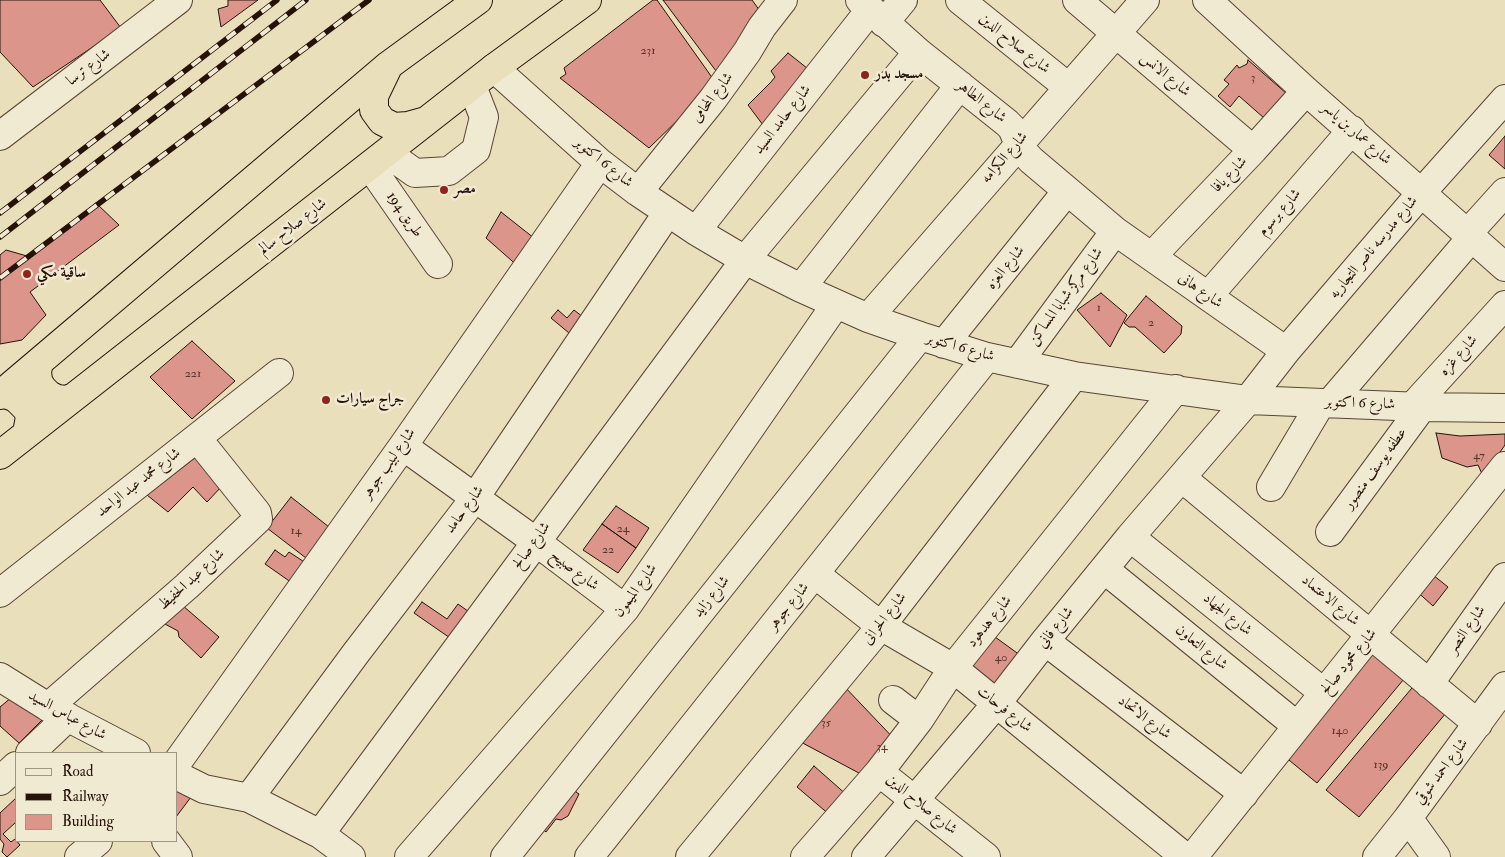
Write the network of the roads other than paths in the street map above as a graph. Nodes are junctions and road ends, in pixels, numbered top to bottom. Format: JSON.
{"nodes":[{"id":1,"x":178,"y":0,"type":"edge"},
{"id":2,"x":478,"y":0,"type":"edge"},
{"id":3,"x":587,"y":0,"type":"edge"},
{"id":4,"x":783,"y":0,"type":"edge"},
{"id":5,"x":903,"y":0,"type":"edge"},
{"id":6,"x":960,"y":0,"type":"edge"},
{"id":7,"x":1077,"y":0,"type":"edge"},
{"id":8,"x":1145,"y":0,"type":"edge"},
{"id":9,"x":1208,"y":0,"type":"edge"},
{"id":10,"x":871,"y":11,"type":"edge"},
{"id":11,"x":1115,"y":33,"type":"junction"},
{"id":12,"x":918,"y":52,"type":"junction"},
{"id":13,"x":389,"y":65,"type":"junction"},
{"id":14,"x":494,"y":68,"type":"junction"},
{"id":15,"x":960,"y":85,"type":"junction"},
{"id":16,"x":472,"y":86,"type":"junction"},
{"id":17,"x":1068,"y":87,"type":"junction"},
{"id":18,"x":1306,"y":91,"type":"junction"},
{"id":19,"x":1505,"y":99,"type":"edge"},
{"id":20,"x":428,"y":121,"type":"junction"},
{"id":21,"x":1352,"y":130,"type":"junction"},
{"id":22,"x":0,"y":136,"type":"edge"},
{"id":23,"x":1019,"y":142,"type":"junction"},
{"id":24,"x":1253,"y":150,"type":"junction"},
{"id":25,"x":378,"y":160,"type":"junction"},
{"id":26,"x":600,"y":163,"type":"junction"},
{"id":27,"x":1067,"y":191,"type":"junction"},
{"id":28,"x":638,"y":192,"type":"junction"},
{"id":29,"x":1422,"y":192,"type":"junction"},
{"id":30,"x":1505,"y":192,"type":"edge"},
{"id":31,"x":668,"y":212,"type":"junction"},
{"id":32,"x":696,"y":231,"type":"junction"},
{"id":33,"x":1115,"y":231,"type":"junction"},
{"id":34,"x":1470,"y":235,"type":"junction"},
{"id":35,"x":1152,"y":256,"type":"junction"},
{"id":36,"x":745,"y":260,"type":"junction"},
{"id":37,"x":438,"y":264,"type":"dead end"},
{"id":38,"x":1505,"y":267,"type":"edge"},
{"id":39,"x":801,"y":288,"type":"junction"},
{"id":40,"x":1208,"y":296,"type":"junction"},
{"id":41,"x":836,"y":304,"type":"junction"},
{"id":42,"x":1505,"y":305,"type":"edge"},
{"id":43,"x":868,"y":318,"type":"junction"},
{"id":44,"x":932,"y":340,"type":"junction"},
{"id":45,"x":1286,"y":351,"type":"junction"},
{"id":46,"x":987,"y":357,"type":"junction"},
{"id":47,"x":39,"y":363,"type":"junction"},
{"id":48,"x":1017,"y":364,"type":"junction"},
{"id":49,"x":279,"y":373,"type":"dead end"},
{"id":50,"x":1074,"y":376,"type":"junction"},
{"id":51,"x":1176,"y":389,"type":"junction"},
{"id":52,"x":1,"y":394,"type":"edge"},
{"id":53,"x":74,"y":397,"type":"junction"},
{"id":54,"x":1248,"y":400,"type":"junction"},
{"id":55,"x":1325,"y":403,"type":"junction"},
{"id":56,"x":1503,"y":405,"type":"edge"},
{"id":57,"x":1418,"y":407,"type":"junction"},
{"id":58,"x":27,"y":433,"type":"junction"},
{"id":59,"x":197,"y":438,"type":"junction"},
{"id":60,"x":403,"y":446,"type":"junction"},
{"id":61,"x":0,"y":455,"type":"edge"},
{"id":62,"x":1505,"y":466,"type":"edge"},
{"id":63,"x":1182,"y":478,"type":"junction"},
{"id":64,"x":1271,"y":487,"type":"dead end"},
{"id":65,"x":474,"y":498,"type":"junction"},
{"id":66,"x":1330,"y":532,"type":"dead end"},
{"id":67,"x":1130,"y":537,"type":"junction"},
{"id":68,"x":535,"y":542,"type":"junction"},
{"id":69,"x":1104,"y":569,"type":"junction"},
{"id":70,"x":815,"y":574,"type":"junction"},
{"id":71,"x":1505,"y":577,"type":"edge"},
{"id":72,"x":0,"y":593,"type":"edge"},
{"id":73,"x":624,"y":609,"type":"junction"},
{"id":74,"x":881,"y":626,"type":"junction"},
{"id":75,"x":1371,"y":635,"type":"junction"},
{"id":76,"x":1045,"y":642,"type":"junction"},
{"id":77,"x":954,"y":668,"type":"junction"},
{"id":78,"x":0,"y":678,"type":"edge"},
{"id":79,"x":1429,"y":684,"type":"junction"},
{"id":80,"x":1505,"y":686,"type":"edge"},
{"id":81,"x":1324,"y":693,"type":"junction"},
{"id":82,"x":893,"y":700,"type":"dead end"},
{"id":83,"x":998,"y":703,"type":"junction"},
{"id":84,"x":58,"y":712,"type":"junction"},
{"id":85,"x":919,"y":720,"type":"junction"},
{"id":86,"x":1478,"y":724,"type":"junction"},
{"id":87,"x":1297,"y":726,"type":"junction"},
{"id":88,"x":103,"y":743,"type":"edge"},
{"id":89,"x":28,"y":752,"type":"edge"},
{"id":90,"x":133,"y":752,"type":"edge"},
{"id":91,"x":178,"y":761,"type":"edge"},
{"id":92,"x":879,"y":772,"type":"junction"},
{"id":93,"x":178,"y":776,"type":"edge"},
{"id":94,"x":1244,"y":794,"type":"junction"},
{"id":95,"x":249,"y":798,"type":"junction"},
{"id":96,"x":914,"y":800,"type":"junction"},
{"id":97,"x":1408,"y":818,"type":"junction"},
{"id":98,"x":320,"y":834,"type":"junction"},
{"id":99,"x":167,"y":842,"type":"edge"},
{"id":100,"x":976,"y":854,"type":"edge"},
{"id":101,"x":178,"y":857,"type":"edge"},
{"id":102,"x":351,"y":857,"type":"edge"},
{"id":103,"x":409,"y":857,"type":"edge"},
{"id":104,"x":505,"y":857,"type":"edge"},
{"id":105,"x":589,"y":857,"type":"edge"},
{"id":106,"x":690,"y":857,"type":"edge"},
{"id":107,"x":806,"y":857,"type":"edge"},
{"id":108,"x":866,"y":857,"type":"edge"},
{"id":109,"x":1185,"y":857,"type":"edge"},
{"id":110,"x":1193,"y":857,"type":"edge"},
{"id":111,"x":1376,"y":857,"type":"edge"},
{"id":112,"x":1436,"y":857,"type":"edge"}],
"edges":[{"from":1,"to":22,"type":"street","name":"شارع ترسا"},
{"from":2,"to":13,"type":"highway"},
{"from":3,"to":14,"type":"highway","name":"شارع صلاح سالم"},
{"from":4,"to":28,"type":"street","name":"شارع المحامى"},
{"from":5,"to":10,"type":"street","name":"شارع حامد السيد"},
{"from":6,"to":17,"type":"street","name":"شارع صلاح الدين"},
{"from":7,"to":11,"type":"street","name":"شارع الانس"},
{"from":8,"to":11,"type":"street","name":"شارع الكرامه"},
{"from":9,"to":18,"type":"street","name":"شارع عمار بن ياسر"},
{"from":10,"to":12,"type":"street","name":"شارع الطاهر"},
{"from":10,"to":32,"type":"street","name":"شارع حامد السيد"},
{"from":11,"to":17,"type":"street","name":"شارع الكرامه"},
{"from":11,"to":24,"type":"street","name":"شارع الانس"},
{"from":12,"to":15,"type":"street","name":"شارع الطاهر"},
{"from":12,"to":36,"type":"street","name":"شارع صالح"},
{"from":13,"to":20,"type":"highway"},
{"from":13,"to":47,"type":"highway"},
{"from":14,"to":16,"type":"highway","name":"شارع صلاح سالم"},
{"from":14,"to":26,"type":"street","name":"شارع 6 اكتوبر"},
{"from":15,"to":23,"type":"street","name":"شارع الطاهر"},
{"from":15,"to":39,"type":"street"},
{"from":16,"to":20,"type":"highway","name":"شارع صلاح سالم"},
{"from":16,"to":25,"type":"street"},
{"from":17,"to":23,"type":"street","name":"شارع الكرامه"},
{"from":18,"to":21,"type":"street","name":"شارع عمار بن ياسر"},
{"from":18,"to":24,"type":"street","name":"شارع يافا"},
{"from":19,"to":29,"type":"street","name":"شارع مدرسه ناصر التجاريه"},
{"from":20,"to":25,"type":"highway","name":"شارع صلاح سالم"},
{"from":21,"to":29,"type":"street","name":"شارع عمار بن ياسر"},
{"from":21,"to":40,"type":"street","name":"شارع برسوم"},
{"from":23,"to":27,"type":"street","name":"شارع الطاهر"},
{"from":23,"to":43,"type":"street","name":"شارع الكرامه"},
{"from":24,"to":35,"type":"street","name":"شارع يافا"},
{"from":25,"to":37,"type":"street","name":"طريق 194"},
{"from":25,"to":53,"type":"highway","name":"شارع صلاح سالم"},
{"from":26,"to":28,"type":"street","name":"شارع 6 اكتوبر"},
{"from":26,"to":60,"type":"street","name":"شارع لبيب جوهر"},
{"from":27,"to":33,"type":"street","name":"شارع الطاهر"},
{"from":27,"to":44,"type":"street","name":"شارع العزه"},
{"from":28,"to":31,"type":"street","name":"شارع 6 اكتوبر"},
{"from":29,"to":34,"type":"street","name":"شارع عمار بن ياسر"},
{"from":29,"to":45,"type":"street","name":"شارع مدرسه ناصر التجاريه"},
{"from":30,"to":34,"type":"street"},
{"from":31,"to":32,"type":"street","name":"شارع 6 اكتوبر"},
{"from":31,"to":65,"type":"street","name":"شارع حامد"},
{"from":32,"to":36,"type":"street","name":"شارع 6 اكتوبر"},
{"from":33,"to":35,"type":"street","name":"شارع هانى"},
{"from":33,"to":48,"type":"street","name":"شارع مركز شبابا المساكن"},
{"from":34,"to":38,"type":"street","name":"شارع عمار بن ياسر"},
{"from":34,"to":55,"type":"street"},
{"from":35,"to":40,"type":"street","name":"شارع هانى"},
{"from":36,"to":39,"type":"street","name":"شارع 6 اكتوبر"},
{"from":36,"to":68,"type":"street","name":"شارع صالح"},
{"from":39,"to":41,"type":"street","name":"شارع 6 اكتوبر"},
{"from":40,"to":45,"type":"street","name":"شارع هانى"},
{"from":41,"to":43,"type":"street","name":"شارع 6 اكتوبر"},
{"from":41,"to":73,"type":"street","name":"شارع الميمون"},
{"from":42,"to":57,"type":"street","name":"شارع غزه"},
{"from":43,"to":44,"type":"street","name":"شارع 6 اكتوبر"},
{"from":44,"to":46,"type":"street","name":"شارع 6 اكتوبر"},
{"from":44,"to":104,"type":"street","name":"شارع زايد"},
{"from":45,"to":54,"type":"street","name":"شارع مدرسه ناصر التجاريه"},
{"from":46,"to":48,"type":"street","name":"شارع 6 اكتوبر"},
{"from":46,"to":70,"type":"street","name":"شارع جوهر"},
{"from":47,"to":52,"type":"highway"},
{"from":47,"to":53,"type":"highway"},
{"from":48,"to":50,"type":"street","name":"شارع 6 اكتوبر"},
{"from":49,"to":59,"type":"street","name":"شارع محمد عبد الواحد"},
{"from":50,"to":51,"type":"street","name":"شارع 6 اكتوبر"},
{"from":50,"to":74,"type":"street","name":"شارع الحرانى"},
{"from":51,"to":54,"type":"street","name":"شارع 6 اكتوبر"},
{"from":51,"to":77,"type":"street","name":"شارع هدهود"},
{"from":52,"to":58,"type":"highway"},
{"from":53,"to":58,"type":"highway","name":"شارع صلاح سالم"},
{"from":54,"to":55,"type":"street","name":"شارع 6 اكتوبر"},
{"from":54,"to":63,"type":"street","name":"شارع فاني"},
{"from":55,"to":57,"type":"street","name":"شارع 6 اكتوبر"},
{"from":55,"to":64,"type":"street"},
{"from":56,"to":57,"type":"street","name":"شارع 6 اكتوبر"},
{"from":57,"to":66,"type":"street","name":"عطفه يوسف منصور"},
{"from":58,"to":61,"type":"highway","name":"شارع صلاح سالم"},
{"from":59,"to":72,"type":"street","name":"شارع محمد عبد الواحد"},
{"from":59,"to":84,"type":"street","name":"شارع عبد الحفيظ"},
{"from":60,"to":65,"type":"street","name":"شارع صبيح"},
{"from":60,"to":91,"type":"street","name":"شارع لبيب جوهر"},
{"from":62,"to":75,"type":"street","name":"شارع محمود صالح"},
{"from":63,"to":67,"type":"street","name":"شارع فاني"},
{"from":63,"to":75,"type":"street","name":"شارع الاعتماد"},
{"from":65,"to":68,"type":"street","name":"شارع صبيح"},
{"from":65,"to":95,"type":"street","name":"شارع حامد"},
{"from":67,"to":69,"type":"street","name":"شارع فاني"},
{"from":67,"to":81,"type":"street","name":"شارع الجهاد"},
{"from":68,"to":73,"type":"street","name":"شارع صبيح"},
{"from":68,"to":98,"type":"street","name":"شارع صالح"},
{"from":69,"to":76,"type":"street","name":"شارع فاني"},
{"from":69,"to":87,"type":"street","name":"شارع التعاون"},
{"from":70,"to":74,"type":"street","name":"شارع فرحات"},
{"from":70,"to":105,"type":"street","name":"شارع جوهر"},
{"from":71,"to":79,"type":"street","name":"شارع النصر"},
{"from":73,"to":103,"type":"street","name":"شارع الميمون"},
{"from":74,"to":77,"type":"street","name":"شارع فرحات"},
{"from":74,"to":106,"type":"street","name":"شارع الحرانى"},
{"from":75,"to":79,"type":"street","name":"شارع الاعتماد"},
{"from":75,"to":81,"type":"street","name":"شارع محمود صالح"},
{"from":76,"to":83,"type":"street","name":"شارع فاني"},
{"from":76,"to":94,"type":"street","name":"شارع الاتحاد"},
{"from":77,"to":83,"type":"street","name":"شارع فرحات"},
{"from":77,"to":85,"type":"street","name":"شارع هدهود"},
{"from":78,"to":84,"type":"street","name":"شارع عباس السيد"},
{"from":79,"to":86,"type":"street","name":"شارع الاعتماد"},
{"from":80,"to":86,"type":"street","name":"شارع احمد شوقي"},
{"from":81,"to":87,"type":"street","name":"شارع محمود صالح"},
{"from":82,"to":85,"type":"street"},
{"from":83,"to":96,"type":"street","name":"شارع فاني"},
{"from":83,"to":109,"type":"street","name":"شارع فرحات"},
{"from":84,"to":88,"type":"street","name":"شارع عباس السيد"},
{"from":84,"to":89,"type":"street"},
{"from":85,"to":92,"type":"street","name":"شارع هدهود"},
{"from":86,"to":97,"type":"street","name":"شارع احمد شوقي"},
{"from":87,"to":94,"type":"street","name":"شارع محمود صالح"},
{"from":88,"to":90,"type":"street","name":"شارع عباس السيد"},
{"from":92,"to":96,"type":"street","name":"شارع صلاح الدين"},
{"from":92,"to":107,"type":"street","name":"شارع هدهود"},
{"from":93,"to":95,"type":"street"},
{"from":94,"to":110,"type":"street","name":"شارع محمود صالح"},
{"from":95,"to":98,"type":"street"},
{"from":96,"to":100,"type":"street","name":"شارع صلاح الدين"},
{"from":96,"to":108,"type":"street","name":"شارع فاني"},
{"from":97,"to":111,"type":"street","name":"شارع احمد شوقي"},
{"from":97,"to":112,"type":"street"},
{"from":98,"to":102,"type":"street"},
{"from":99,"to":101,"type":"street"}]}
